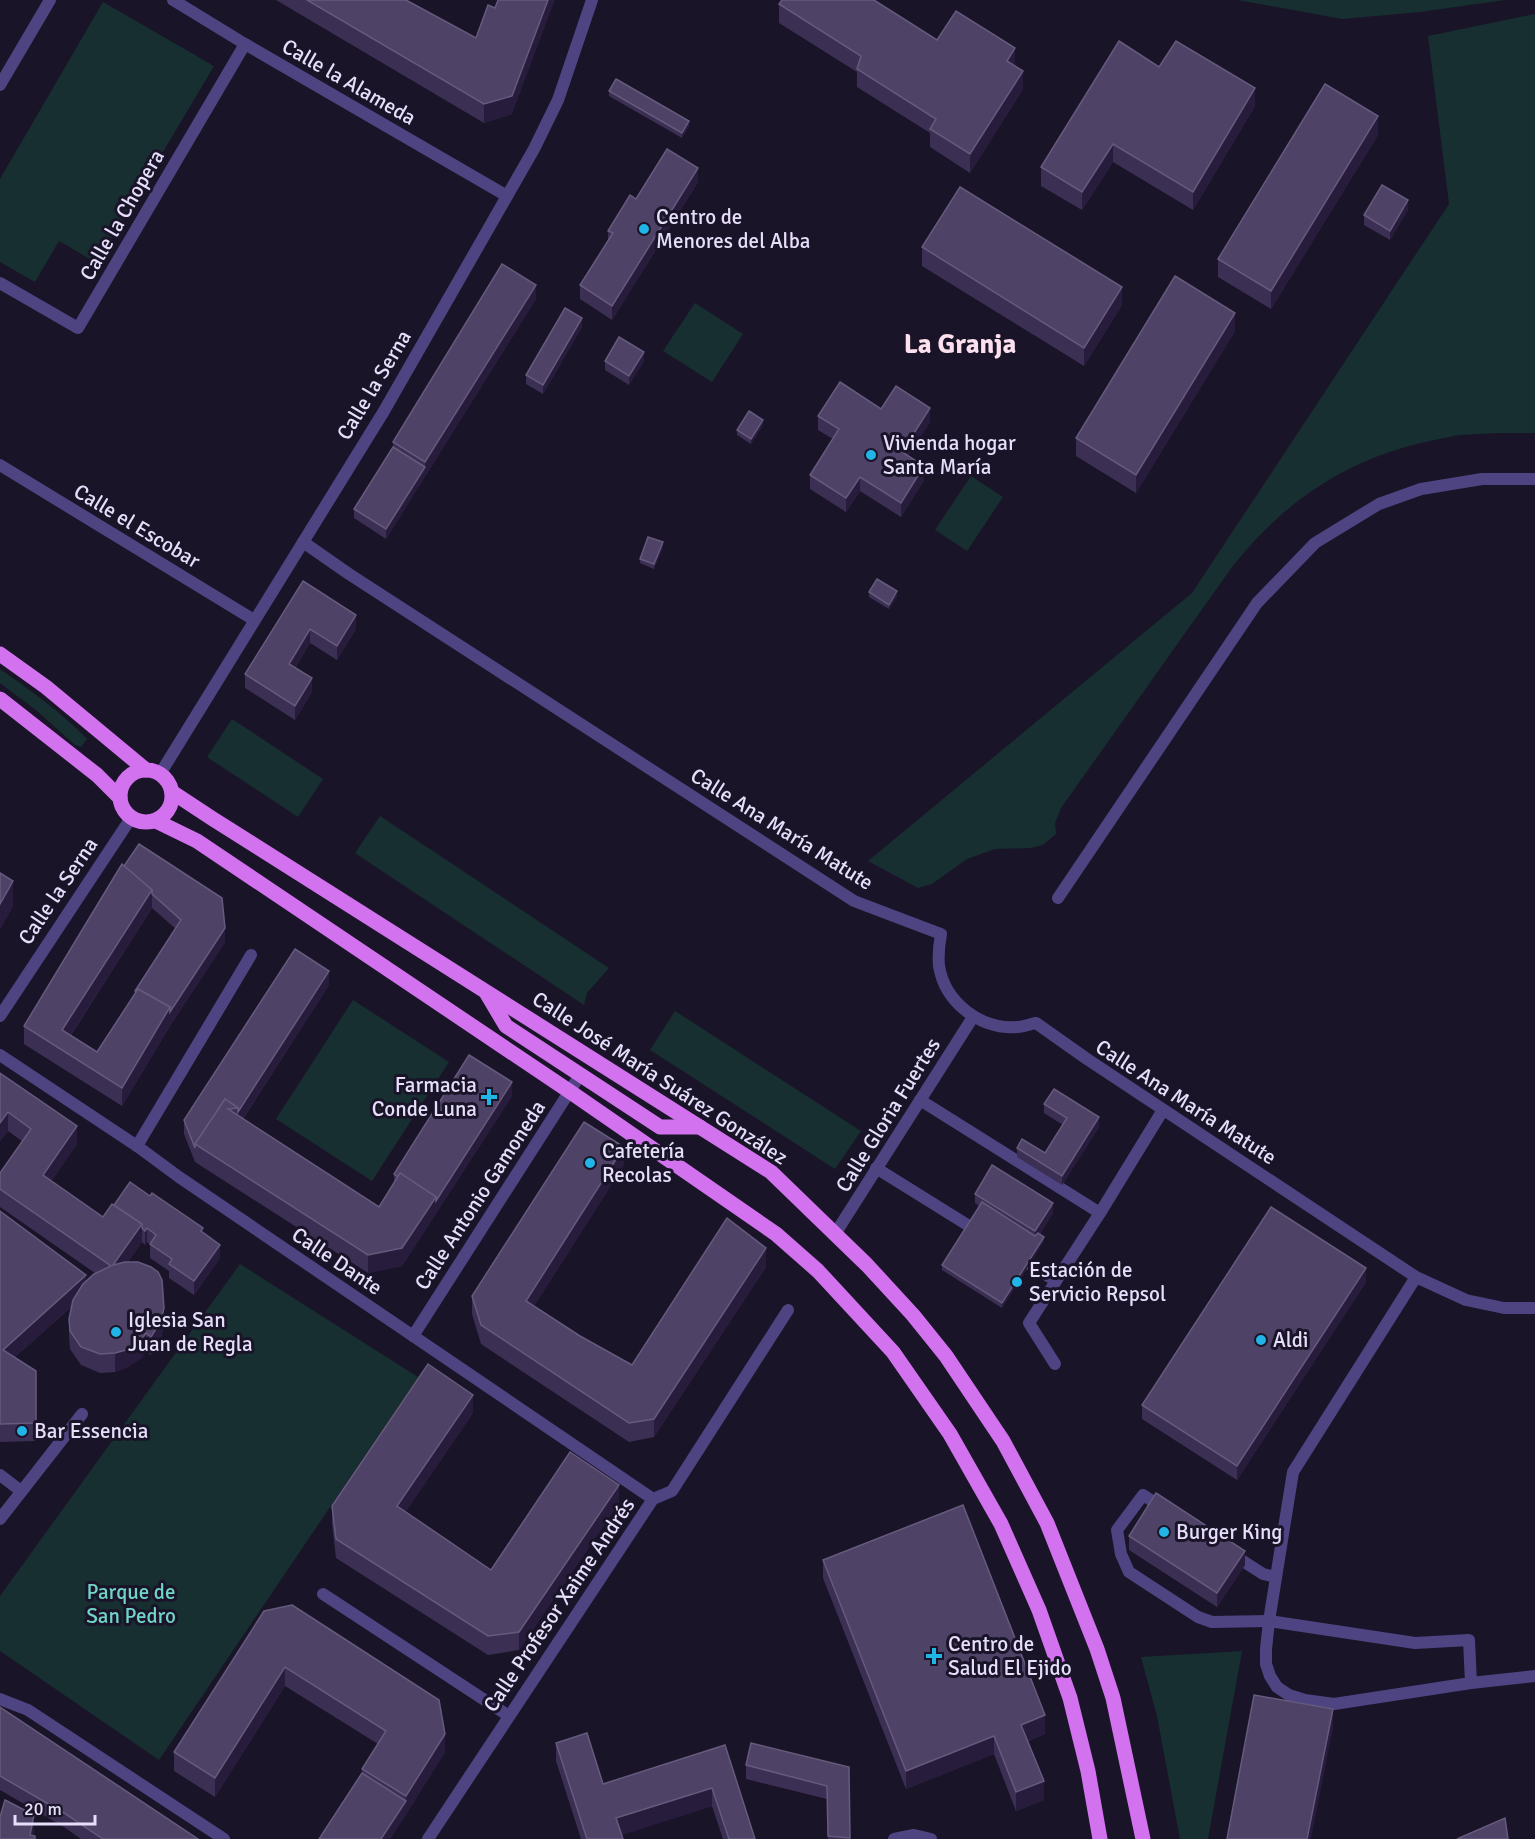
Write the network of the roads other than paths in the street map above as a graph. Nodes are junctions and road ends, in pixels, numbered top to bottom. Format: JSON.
{"nodes":[{"id":1,"x":50,"y":0,"type":"edge"},
{"id":2,"x":173,"y":0,"type":"edge"},
{"id":3,"x":592,"y":0,"type":"edge"},
{"id":4,"x":246,"y":44,"type":"junction"},
{"id":5,"x":0,"y":86,"type":"edge"},
{"id":6,"x":507,"y":196,"type":"junction"},
{"id":7,"x":0,"y":283,"type":"edge"},
{"id":8,"x":0,"y":465,"type":"edge"},
{"id":9,"x":1535,"y":479,"type":"edge"},
{"id":10,"x":303,"y":542,"type":"junction"},
{"id":11,"x":254,"y":620,"type":"junction"},
{"id":12,"x":0,"y":654,"type":"edge"},
{"id":13,"x":0,"y":699,"type":"edge"},
{"id":14,"x":153,"y":772,"type":"junction"},
{"id":15,"x":172,"y":792,"type":"junction"},
{"id":16,"x":120,"y":798,"type":"junction"},
{"id":17,"x":131,"y":818,"type":"junction"},
{"id":18,"x":156,"y":821,"type":"junction"},
{"id":19,"x":1058,"y":898,"type":"dead end"},
{"id":20,"x":250,"y":955,"type":"dead end"},
{"id":21,"x":485,"y":991,"type":"junction"},
{"id":22,"x":0,"y":1017,"type":"edge"},
{"id":23,"x":974,"y":1017,"type":"junction"},
{"id":24,"x":0,"y":1055,"type":"edge"},
{"id":25,"x":580,"y":1075,"type":"junction"},
{"id":26,"x":569,"y":1091,"type":"junction"},
{"id":27,"x":920,"y":1100,"type":"junction"},
{"id":28,"x":1163,"y":1110,"type":"junction"},
{"id":29,"x":700,"y":1127,"type":"junction"},
{"id":30,"x":136,"y":1146,"type":"junction"},
{"id":31,"x":876,"y":1167,"type":"junction"},
{"id":32,"x":1100,"y":1213,"type":"junction"},
{"id":33,"x":835,"y":1234,"type":"junction"},
{"id":34,"x":1416,"y":1277,"type":"junction"},
{"id":35,"x":1056,"y":1281,"type":"junction"},
{"id":36,"x":1535,"y":1308,"type":"edge"},
{"id":37,"x":788,"y":1310,"type":"dead end"},
{"id":38,"x":413,"y":1336,"type":"junction"},
{"id":39,"x":1055,"y":1364,"type":"dead end"},
{"id":40,"x":82,"y":1414,"type":"dead end"},
{"id":41,"x":0,"y":1475,"type":"edge"},
{"id":42,"x":21,"y":1491,"type":"junction"},
{"id":43,"x":653,"y":1499,"type":"junction"},
{"id":44,"x":1173,"y":1514,"type":"edge"},
{"id":45,"x":0,"y":1519,"type":"edge"},
{"id":46,"x":1223,"y":1548,"type":"edge"},
{"id":47,"x":1275,"y":1577,"type":"junction"},
{"id":48,"x":323,"y":1594,"type":"dead end"},
{"id":49,"x":1269,"y":1621,"type":"junction"},
{"id":50,"x":1535,"y":1676,"type":"edge"},
{"id":51,"x":1471,"y":1683,"type":"junction"},
{"id":52,"x":0,"y":1699,"type":"edge"},
{"id":53,"x":509,"y":1716,"type":"junction"},
{"id":54,"x":224,"y":1839,"type":"edge"},
{"id":55,"x":428,"y":1839,"type":"edge"},
{"id":56,"x":894,"y":1839,"type":"edge"},
{"id":57,"x":931,"y":1839,"type":"edge"},
{"id":58,"x":1101,"y":1839,"type":"edge"},
{"id":59,"x":1143,"y":1839,"type":"edge"}],
"edges":[{"from":1,"to":5,"type":"street"},
{"from":2,"to":4,"type":"street","name":"Calle la Alameda"},
{"from":3,"to":6,"type":"street","name":"Calle la Serna"},
{"from":4,"to":6,"type":"street","name":"Calle la Alameda"},
{"from":4,"to":7,"type":"street","name":"Calle la Chopera"},
{"from":6,"to":10,"type":"street","name":"Calle la Serna"},
{"from":8,"to":11,"type":"street","name":"Calle el Escobar"},
{"from":9,"to":19,"type":"street"},
{"from":10,"to":11,"type":"street","name":"Calle la Serna"},
{"from":10,"to":23,"type":"street","name":"Calle Ana María Matute"},
{"from":11,"to":14,"type":"street","name":"Calle la Serna"},
{"from":12,"to":14,"type":"main road"},
{"from":13,"to":16,"type":"main road"},
{"from":14,"to":15,"type":"main road"},
{"from":14,"to":16,"type":"main road","name":"Calle la Serna"},
{"from":15,"to":18,"type":"main road"},
{"from":15,"to":21,"type":"main road","name":"Calle José María Suárez González"},
{"from":16,"to":17,"type":"main road"},
{"from":17,"to":18,"type":"main road"},
{"from":17,"to":22,"type":"street","name":"Calle la Serna"},
{"from":18,"to":26,"type":"main road"},
{"from":20,"to":30,"type":"street"},
{"from":21,"to":25,"type":"main road"},
{"from":21,"to":29,"type":"main road","name":"Calle José María Suárez González"},
{"from":23,"to":27,"type":"street","name":"Calle Gloria Fuertes"},
{"from":23,"to":28,"type":"street","name":"Calle Ana María Matute"},
{"from":24,"to":30,"type":"street","name":"Calle Dante"},
{"from":25,"to":26,"type":"street","name":"Calle Antonio Gamoneda"},
{"from":25,"to":29,"type":"main road"},
{"from":26,"to":38,"type":"street","name":"Calle Antonio Gamoneda"},
{"from":26,"to":58,"type":"main road"},
{"from":27,"to":31,"type":"street","name":"Calle Gloria Fuertes"},
{"from":27,"to":32,"type":"street"},
{"from":28,"to":32,"type":"street"},
{"from":28,"to":34,"type":"street","name":"Calle Ana María Matute"},
{"from":29,"to":33,"type":"main road","name":"Calle José María Suárez González"},
{"from":30,"to":38,"type":"street","name":"Calle Dante"},
{"from":31,"to":33,"type":"street","name":"Calle Gloria Fuertes"},
{"from":31,"to":35,"type":"street"},
{"from":32,"to":35,"type":"street"},
{"from":33,"to":59,"type":"main road","name":"Calle José María Suárez González"},
{"from":34,"to":36,"type":"street","name":"Calle Ana María Matute"},
{"from":34,"to":47,"type":"street"},
{"from":35,"to":39,"type":"street"},
{"from":37,"to":43,"type":"street","name":"Calle Profesor Xaime Andrés"},
{"from":38,"to":43,"type":"street","name":"Calle Dante"},
{"from":40,"to":42,"type":"street"},
{"from":41,"to":42,"type":"street"},
{"from":42,"to":45,"type":"street"},
{"from":43,"to":53,"type":"street","name":"Calle Profesor Xaime Andrés"},
{"from":44,"to":49,"type":"street"},
{"from":46,"to":47,"type":"street"},
{"from":47,"to":49,"type":"street"},
{"from":48,"to":53,"type":"street"},
{"from":49,"to":51,"type":"street"},
{"from":49,"to":51,"type":"street"},
{"from":50,"to":51,"type":"street"},
{"from":52,"to":54,"type":"street"},
{"from":53,"to":55,"type":"street","name":"Calle Profesor Xaime Andrés"},
{"from":56,"to":57,"type":"street"}]}
